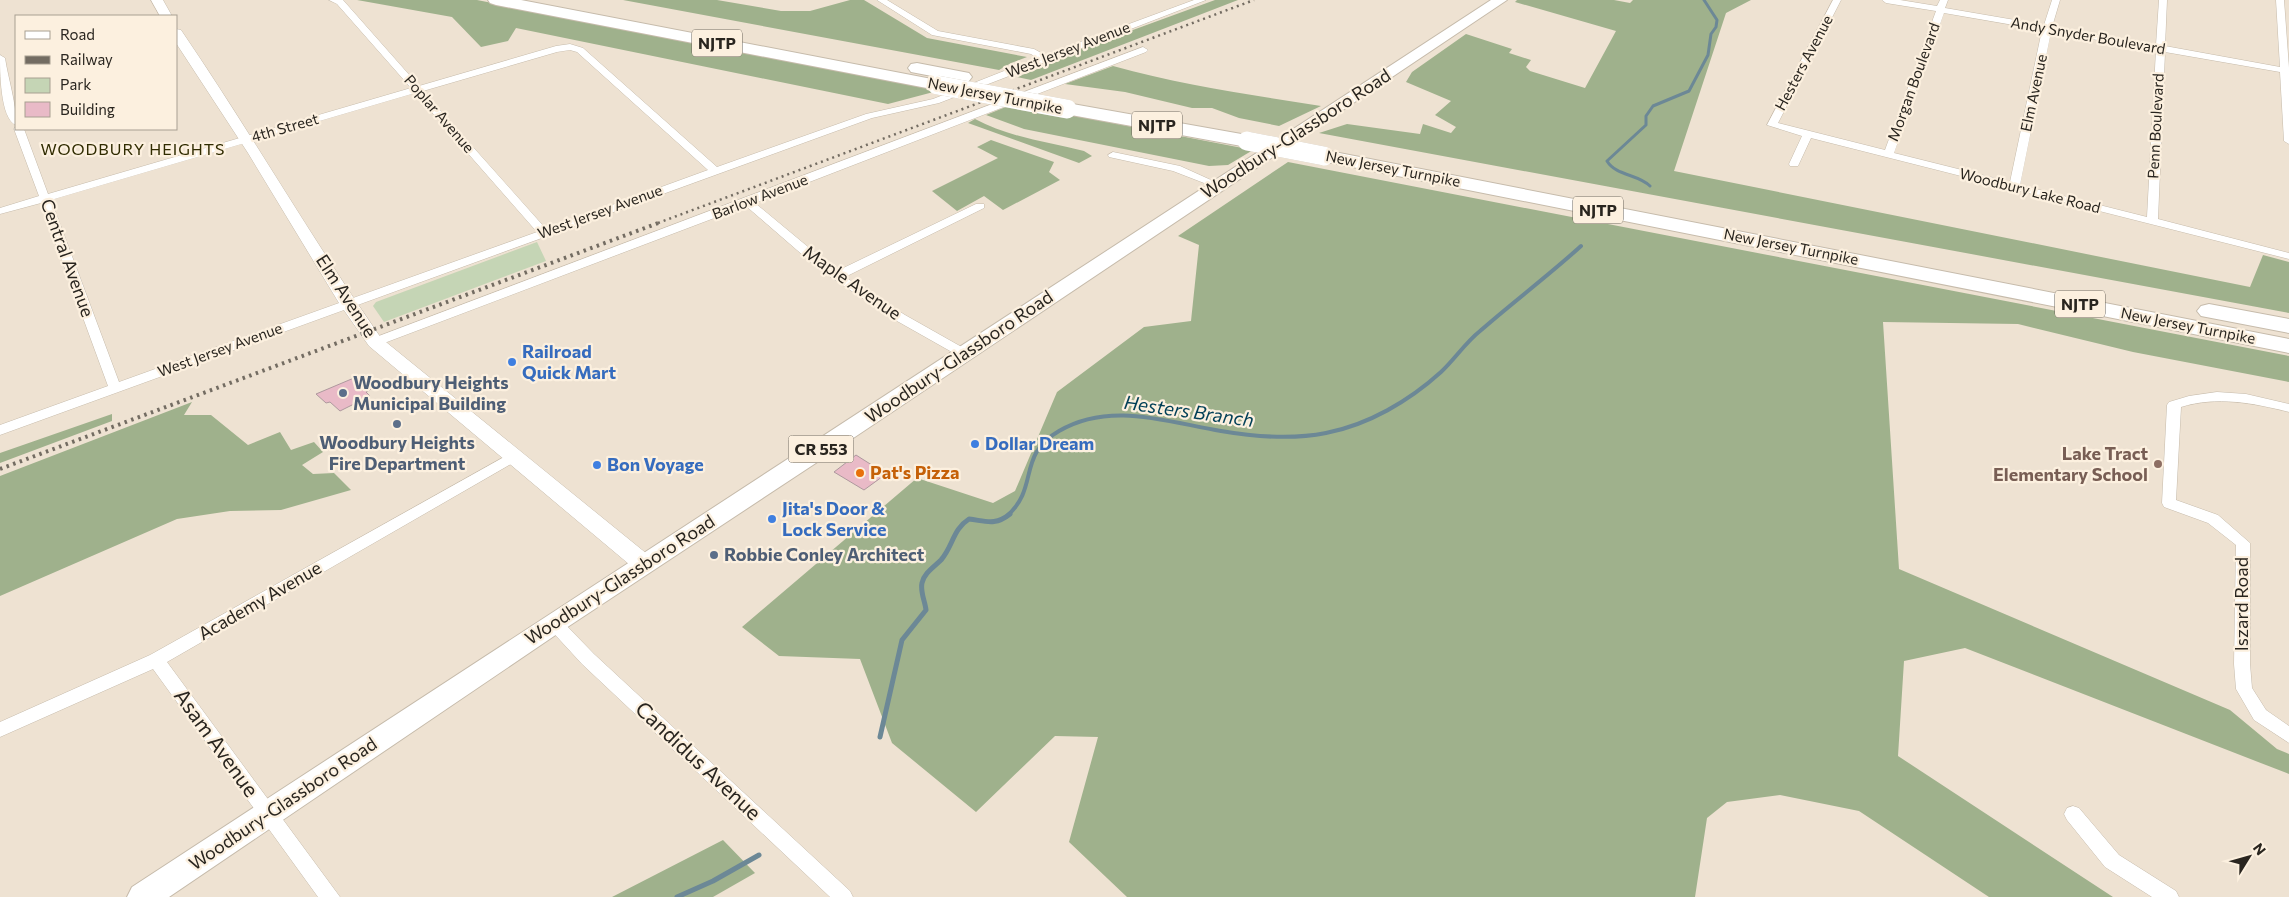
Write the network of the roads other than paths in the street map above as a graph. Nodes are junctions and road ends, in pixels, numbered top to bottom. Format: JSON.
{"nodes":[{"id":1,"x":158,"y":0,"type":"edge"},
{"id":2,"x":333,"y":0,"type":"edge"},
{"id":3,"x":496,"y":0,"type":"edge"},
{"id":4,"x":556,"y":0,"type":"edge"},
{"id":5,"x":881,"y":0,"type":"edge"},
{"id":6,"x":1202,"y":0,"type":"edge"},
{"id":7,"x":1500,"y":0,"type":"edge"},
{"id":8,"x":1836,"y":0,"type":"edge"},
{"id":9,"x":1886,"y":0,"type":"edge"},
{"id":10,"x":1944,"y":0,"type":"edge"},
{"id":11,"x":2056,"y":0,"type":"edge"},
{"id":12,"x":2163,"y":0,"type":"edge"},
{"id":13,"x":2280,"y":0,"type":"edge"},
{"id":14,"x":1941,"y":10,"type":"junction"},
{"id":15,"x":166,"y":15,"type":"edge"},
{"id":16,"x":2047,"y":28,"type":"junction"},
{"id":17,"x":178,"y":35,"type":"edge"},
{"id":18,"x":2160,"y":48,"type":"junction"},
{"id":19,"x":1143,"y":50,"type":"dead end"},
{"id":20,"x":1044,"y":58,"type":"junction"},
{"id":21,"x":3,"y":63,"type":"edge"},
{"id":22,"x":2286,"y":71,"type":"edge"},
{"id":23,"x":418,"y":89,"type":"junction"},
{"id":24,"x":15,"y":119,"type":"edge"},
{"id":25,"x":1772,"y":125,"type":"joint"},
{"id":26,"x":19,"y":130,"type":"edge"},
{"id":27,"x":1807,"y":135,"type":"junction"},
{"id":28,"x":1253,"y":137,"type":"junction"},
{"id":29,"x":246,"y":140,"type":"junction"},
{"id":30,"x":2289,"y":141,"type":"edge"},
{"id":31,"x":1330,"y":152,"type":"junction"},
{"id":32,"x":1113,"y":155,"type":"dead end"},
{"id":33,"x":1888,"y":155,"type":"junction"},
{"id":34,"x":1794,"y":164,"type":"dead end"},
{"id":35,"x":715,"y":171,"type":"junction"},
{"id":36,"x":1217,"y":185,"type":"junction"},
{"id":37,"x":2014,"y":186,"type":"junction"},
{"id":38,"x":44,"y":198,"type":"junction"},
{"id":39,"x":747,"y":202,"type":"junction"},
{"id":40,"x":980,"y":206,"type":"dead end"},
{"id":41,"x":0,"y":211,"type":"edge"},
{"id":42,"x":2152,"y":222,"type":"junction"},
{"id":43,"x":543,"y":232,"type":"junction"},
{"id":44,"x":2289,"y":256,"type":"edge"},
{"id":45,"x":837,"y":276,"type":"junction"},
{"id":46,"x":348,"y":303,"type":"junction"},
{"id":47,"x":2289,"y":326,"type":"edge"},
{"id":48,"x":376,"y":342,"type":"junction"},
{"id":49,"x":2289,"y":346,"type":"edge"},
{"id":50,"x":964,"y":353,"type":"junction"},
{"id":51,"x":115,"y":388,"type":"junction"},
{"id":52,"x":2289,"y":408,"type":"edge"},
{"id":53,"x":0,"y":430,"type":"edge"},
{"id":54,"x":513,"y":457,"type":"junction"},
{"id":55,"x":644,"y":564,"type":"junction"},
{"id":56,"x":554,"y":623,"type":"junction"},
{"id":57,"x":156,"y":660,"type":"junction"},
{"id":58,"x":0,"y":730,"type":"edge"},
{"id":59,"x":2289,"y":736,"type":"edge"},
{"id":60,"x":267,"y":814,"type":"junction"},
{"id":61,"x":2073,"y":814,"type":"dead end"},
{"id":62,"x":142,"y":897,"type":"edge"},
{"id":63,"x":330,"y":897,"type":"edge"},
{"id":64,"x":843,"y":897,"type":"edge"},
{"id":65,"x":2169,"y":897,"type":"edge"}],
"edges":[{"from":1,"to":15,"type":"main road"},
{"from":2,"to":23,"type":"street","name":"Poplar Avenue"},
{"from":3,"to":28,"type":"highway","name":"New Jersey Turnpike","number":"NJTP","bridge":true},
{"from":4,"to":28,"type":"highway","name":"New Jersey Turnpike","number":"NJTP"},
{"from":5,"to":20,"type":"street"},
{"from":6,"to":20,"type":"street","name":"West Jersey Avenue"},
{"from":7,"to":36,"type":"main road","name":"Woodbury-Glassboro Road","number":"CR 553"},
{"from":8,"to":25,"type":"street","name":"Hesters Avenue"},
{"from":9,"to":14,"type":"street","name":"Andy Snyder Boulevard"},
{"from":10,"to":14,"type":"street","name":"Morgan Boulevard"},
{"from":11,"to":16,"type":"street","name":"Elm Avenue"},
{"from":12,"to":18,"type":"street","name":"Penn Boulevard"},
{"from":13,"to":22,"type":"street"},
{"from":14,"to":16,"type":"street","name":"Andy Snyder Boulevard"},
{"from":14,"to":33,"type":"street","name":"Morgan Boulevard"},
{"from":16,"to":18,"type":"street","name":"Andy Snyder Boulevard"},
{"from":16,"to":37,"type":"street","name":"Elm Avenue"},
{"from":17,"to":29,"type":"main road","name":"Elm Avenue"},
{"from":18,"to":22,"type":"street","name":"Andy Snyder Boulevard"},
{"from":18,"to":42,"type":"street","name":"Penn Boulevard"},
{"from":19,"to":39,"type":"street","name":"Barlow Avenue"},
{"from":20,"to":35,"type":"street","name":"West Jersey Avenue"},
{"from":21,"to":24,"type":"street"},
{"from":22,"to":30,"type":"street"},
{"from":23,"to":29,"type":"street","name":"4th Street"},
{"from":23,"to":35,"type":"street","name":"4th Street"},
{"from":23,"to":43,"type":"street","name":"Poplar Avenue"},
{"from":25,"to":27,"type":"street","name":"Woodbury Lake Road"},
{"from":26,"to":38,"type":"street","name":"Central Avenue"},
{"from":27,"to":33,"type":"street","name":"Woodbury Lake Road"},
{"from":27,"to":34,"type":"street"},
{"from":28,"to":31,"type":"highway","name":"New Jersey Turnpike","number":"NJTP","bridge":true},
{"from":29,"to":38,"type":"street","name":"4th Street"},
{"from":29,"to":46,"type":"main road","name":"Elm Avenue"},
{"from":31,"to":47,"type":"highway","name":"New Jersey Turnpike","number":"NJTP"},
{"from":31,"to":49,"type":"highway","name":"New Jersey Turnpike","number":"NJTP"},
{"from":32,"to":36,"type":"street"},
{"from":33,"to":37,"type":"street","name":"Woodbury Lake Road"},
{"from":35,"to":43,"type":"street","name":"West Jersey Avenue"},
{"from":36,"to":50,"type":"main road","name":"Woodbury-Glassboro Road","number":"CR 553"},
{"from":37,"to":42,"type":"street","name":"Woodbury Lake Road"},
{"from":38,"to":41,"type":"street","name":"4th Street"},
{"from":38,"to":51,"type":"street","name":"Central Avenue"},
{"from":39,"to":45,"type":"street","name":"Maple Avenue"},
{"from":39,"to":48,"type":"street","name":"Barlow Avenue"},
{"from":40,"to":45,"type":"street"},
{"from":42,"to":44,"type":"street","name":"Woodbury Lake Road"},
{"from":43,"to":46,"type":"street","name":"West Jersey Avenue"},
{"from":45,"to":50,"type":"street","name":"Maple Avenue"},
{"from":46,"to":48,"type":"main road","name":"Elm Avenue"},
{"from":46,"to":51,"type":"street","name":"West Jersey Avenue"},
{"from":48,"to":54,"type":"main road","name":"Elm Avenue"},
{"from":50,"to":55,"type":"main road","name":"Woodbury-Glassboro Road","number":"CR 553"},
{"from":51,"to":53,"type":"street","name":"West Jersey Avenue"},
{"from":52,"to":59,"type":"street","name":"Iszard Road"},
{"from":54,"to":55,"type":"main road","name":"Elm Avenue"},
{"from":54,"to":57,"type":"street","name":"Academy Avenue"},
{"from":55,"to":56,"type":"main road","name":"Woodbury-Glassboro Road","number":"CR 553"},
{"from":56,"to":60,"type":"main road","name":"Woodbury-Glassboro Road","number":"CR 553"},
{"from":56,"to":64,"type":"street","name":"Candidus Avenue"},
{"from":57,"to":58,"type":"street","name":"Academy Avenue"},
{"from":57,"to":60,"type":"street","name":"Asam Avenue"},
{"from":60,"to":62,"type":"main road","name":"Woodbury-Glassboro Road","number":"CR 553"},
{"from":60,"to":63,"type":"street","name":"Asam Avenue"},
{"from":61,"to":65,"type":"street"}]}
